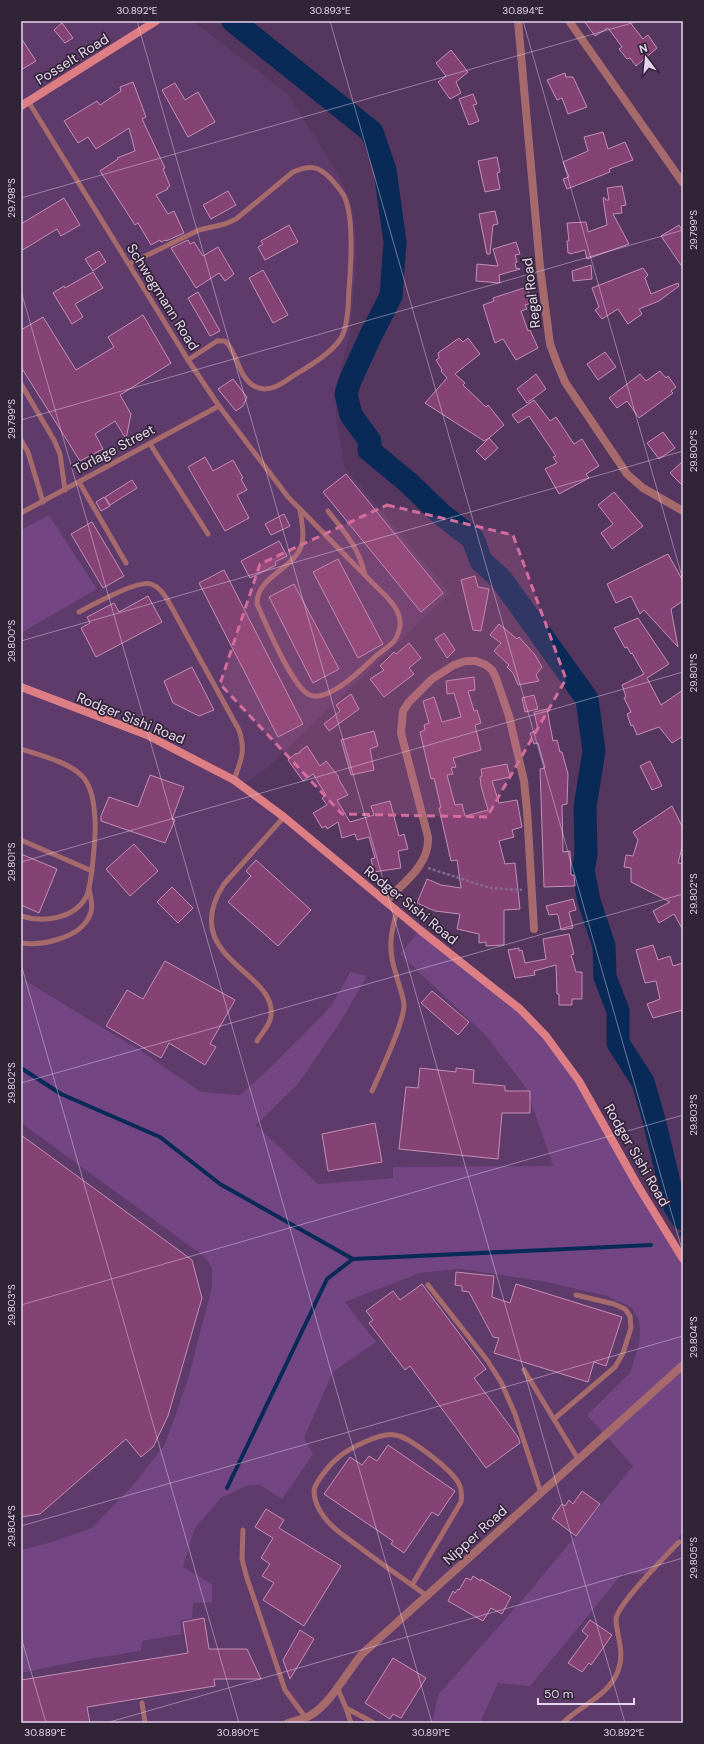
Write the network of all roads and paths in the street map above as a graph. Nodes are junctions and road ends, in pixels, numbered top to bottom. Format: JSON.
{"nodes":[{"id":1,"x":156,"y":21,"type":"edge"},
{"id":2,"x":518,"y":21,"type":"edge"},
{"id":3,"x":569,"y":21,"type":"edge"},
{"id":4,"x":25,"y":104,"type":"edge"},
{"id":5,"x":683,"y":182,"type":"edge"},
{"id":6,"x":129,"y":264,"type":"junction"},
{"id":7,"x":188,"y":360,"type":"junction"},
{"id":8,"x":21,"y":384,"type":"edge"},
{"id":9,"x":218,"y":406,"type":"junction"},
{"id":10,"x":21,"y":440,"type":"edge"},
{"id":11,"x":150,"y":444,"type":"junction"},
{"id":12,"x":79,"y":482,"type":"junction"},
{"id":13,"x":65,"y":490,"type":"junction"},
{"id":14,"x":43,"y":502,"type":"junction"},
{"id":15,"x":300,"y":509,"type":"junction"},
{"id":16,"x":328,"y":511,"type":"dead end"},
{"id":17,"x":683,"y":512,"type":"edge"},
{"id":18,"x":21,"y":514,"type":"edge"},
{"id":19,"x":208,"y":534,"type":"dead end"},
{"id":20,"x":126,"y":563,"type":"dead end"},
{"id":21,"x":365,"y":576,"type":"junction"},
{"id":22,"x":79,"y":612,"type":"dead end"},
{"id":23,"x":21,"y":687,"type":"edge"},
{"id":24,"x":21,"y":749,"type":"edge"},
{"id":25,"x":234,"y":780,"type":"junction"},
{"id":26,"x":284,"y":817,"type":"junction"},
{"id":27,"x":21,"y":840,"type":"edge"},
{"id":28,"x":420,"y":866,"type":"junction"},
{"id":29,"x":92,"y":871,"type":"junction"},
{"id":30,"x":89,"y":888,"type":"junction"},
{"id":31,"x":532,"y":890,"type":"junction"},
{"id":32,"x":386,"y":902,"type":"junction"},
{"id":33,"x":397,"y":911,"type":"junction"},
{"id":34,"x":21,"y":916,"type":"edge"},
{"id":35,"x":534,"y":929,"type":"dead end"},
{"id":36,"x":21,"y":943,"type":"edge"},
{"id":37,"x":257,"y":1041,"type":"dead end"},
{"id":38,"x":372,"y":1091,"type":"dead end"},
{"id":39,"x":683,"y":1259,"type":"edge"},
{"id":40,"x":428,"y":1284,"type":"dead end"},
{"id":41,"x":576,"y":1295,"type":"dead end"},
{"id":42,"x":683,"y":1365,"type":"edge"},
{"id":43,"x":524,"y":1370,"type":"dead end"},
{"id":44,"x":554,"y":1419,"type":"junction"},
{"id":45,"x":578,"y":1459,"type":"junction"},
{"id":46,"x":541,"y":1493,"type":"junction"},
{"id":47,"x":243,"y":1530,"type":"dead end"},
{"id":48,"x":678,"y":1542,"type":"dead end"},
{"id":49,"x":412,"y":1584,"type":"junction"},
{"id":50,"x":427,"y":1596,"type":"junction"},
{"id":51,"x":337,"y":1687,"type":"junction"},
{"id":52,"x":142,"y":1704,"type":"dead end"},
{"id":53,"x":346,"y":1708,"type":"junction"},
{"id":54,"x":306,"y":1718,"type":"junction"},
{"id":55,"x":145,"y":1723,"type":"edge"},
{"id":56,"x":288,"y":1723,"type":"edge"},
{"id":57,"x":350,"y":1723,"type":"edge"},
{"id":58,"x":374,"y":1723,"type":"edge"},
{"id":59,"x":563,"y":1723,"type":"edge"}],
"edges":[{"from":1,"to":4,"type":"street","name":"Posselt Road"},
{"from":2,"to":17,"type":"street","name":"Regal Road"},
{"from":3,"to":5,"type":"street"},
{"from":4,"to":6,"type":"lane","name":"Schwegmann Road"},
{"from":6,"to":7,"type":"lane","name":"Schwegmann Road"},
{"from":6,"to":7,"type":"lane"},
{"from":7,"to":9,"type":"lane","name":"Schwegmann Road"},
{"from":8,"to":13,"type":"lane"},
{"from":9,"to":11,"type":"lane","name":"Torlage Street"},
{"from":9,"to":15,"type":"lane","name":"Schwegmann Road"},
{"from":10,"to":14,"type":"lane"},
{"from":11,"to":12,"type":"lane","name":"Torlage Street"},
{"from":11,"to":19,"type":"lane"},
{"from":12,"to":13,"type":"lane","name":"Torlage Street"},
{"from":12,"to":20,"type":"lane"},
{"from":13,"to":14,"type":"lane","name":"Torlage Street"},
{"from":14,"to":18,"type":"lane","name":"Torlage Street"},
{"from":15,"to":21,"type":"lane","name":"Schwegmann Road"},
{"from":15,"to":21,"type":"lane","name":"Schwegmann Road"},
{"from":16,"to":21,"type":"lane"},
{"from":22,"to":25,"type":"lane"},
{"from":23,"to":25,"type":"street","name":"Rodger Sishi Road"},
{"from":24,"to":29,"type":"lane"},
{"from":25,"to":26,"type":"street","name":"Rodger Sishi Road"},
{"from":26,"to":32,"type":"street","name":"Rodger Sishi Road"},
{"from":26,"to":37,"type":"lane"},
{"from":27,"to":29,"type":"lane"},
{"from":28,"to":31,"type":"path"},
{"from":28,"to":31,"type":"street"},
{"from":28,"to":32,"type":"street"},
{"from":29,"to":30,"type":"lane"},
{"from":30,"to":34,"type":"lane"},
{"from":30,"to":36,"type":"lane"},
{"from":31,"to":35,"type":"street"},
{"from":32,"to":33,"type":"street","name":"Rodger Sishi Road"},
{"from":33,"to":38,"type":"lane"},
{"from":33,"to":39,"type":"street","name":"Rodger Sishi Road"},
{"from":40,"to":46,"type":"lane"},
{"from":41,"to":44,"type":"lane"},
{"from":42,"to":45,"type":"street","name":"Nipper Road"},
{"from":43,"to":44,"type":"lane"},
{"from":44,"to":45,"type":"lane"},
{"from":45,"to":46,"type":"street","name":"Nipper Road"},
{"from":46,"to":50,"type":"street","name":"Nipper Road"},
{"from":47,"to":54,"type":"lane"},
{"from":48,"to":59,"type":"lane"},
{"from":49,"to":49,"type":"lane"},
{"from":49,"to":50,"type":"lane"},
{"from":50,"to":51,"type":"street","name":"Nipper Road"},
{"from":51,"to":53,"type":"lane"},
{"from":51,"to":54,"type":"street","name":"Nipper Road"},
{"from":52,"to":55,"type":"lane"},
{"from":53,"to":57,"type":"lane"},
{"from":53,"to":58,"type":"lane"},
{"from":54,"to":56,"type":"street","name":"Nipper Road"}]}
